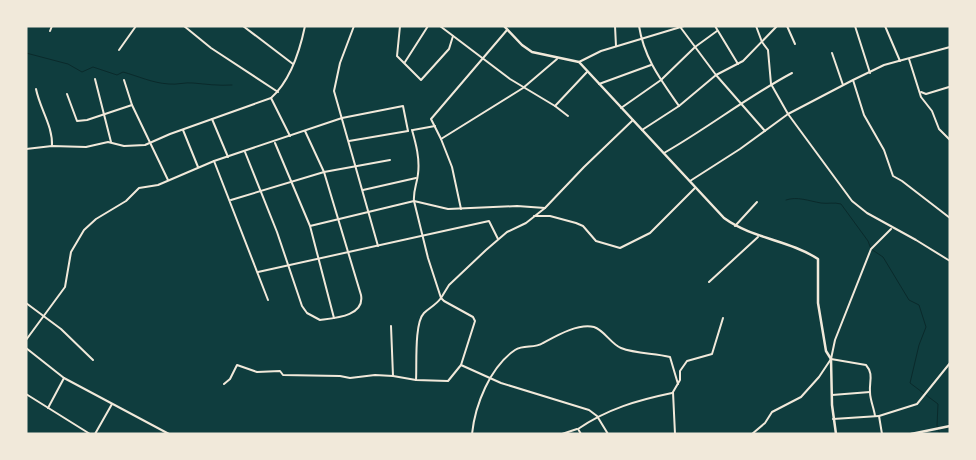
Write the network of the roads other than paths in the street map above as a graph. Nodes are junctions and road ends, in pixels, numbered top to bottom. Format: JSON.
{"nodes":[{"id":1,"x":52,"y":26,"type":"edge"},
{"id":2,"x":136,"y":26,"type":"edge"},
{"id":3,"x":184,"y":26,"type":"edge"},
{"id":4,"x":243,"y":26,"type":"edge"},
{"id":5,"x":305,"y":26,"type":"edge"},
{"id":6,"x":354,"y":26,"type":"edge"},
{"id":7,"x":400,"y":26,"type":"edge"},
{"id":8,"x":428,"y":26,"type":"edge"},
{"id":9,"x":440,"y":26,"type":"edge"},
{"id":10,"x":504,"y":26,"type":"edge"},
{"id":11,"x":615,"y":26,"type":"edge"},
{"id":12,"x":639,"y":26,"type":"edge"},
{"id":13,"x":671,"y":26,"type":"edge"},
{"id":14,"x":684,"y":26,"type":"edge"},
{"id":15,"x":715,"y":26,"type":"edge"},
{"id":16,"x":756,"y":26,"type":"edge"},
{"id":17,"x":777,"y":26,"type":"edge"},
{"id":18,"x":787,"y":26,"type":"edge"},
{"id":19,"x":856,"y":26,"type":"edge"},
{"id":20,"x":885,"y":26,"type":"edge"},
{"id":21,"x":681,"y":28,"type":"junction"},
{"id":22,"x":507,"y":30,"type":"junction"},
{"id":23,"x":50,"y":31,"type":"dead end"},
{"id":24,"x":672,"y":31,"type":"junction"},
{"id":25,"x":717,"y":31,"type":"junction"},
{"id":26,"x":453,"y":36,"type":"junction"},
{"id":27,"x":641,"y":41,"type":"junction"},
{"id":28,"x":762,"y":42,"type":"junction"},
{"id":29,"x":795,"y":44,"type":"dead end"},
{"id":30,"x":616,"y":46,"type":"junction"},
{"id":31,"x":695,"y":47,"type":"junction"},
{"id":32,"x":950,"y":48,"type":"edge"},
{"id":33,"x":119,"y":50,"type":"dead end"},
{"id":34,"x":832,"y":53,"type":"dead end"},
{"id":35,"x":483,"y":58,"type":"junction"},
{"id":36,"x":557,"y":58,"type":"junction"},
{"id":37,"x":909,"y":59,"type":"junction"},
{"id":38,"x":900,"y":61,"type":"junction"},
{"id":39,"x":405,"y":62,"type":"junction"},
{"id":40,"x":578,"y":62,"type":"junction"},
{"id":41,"x":293,"y":64,"type":"junction"},
{"id":42,"x":738,"y":64,"type":"junction"},
{"id":43,"x":651,"y":65,"type":"junction"},
{"id":44,"x":587,"y":72,"type":"junction"},
{"id":45,"x":792,"y":73,"type":"dead end"},
{"id":46,"x":870,"y":73,"type":"junction"},
{"id":47,"x":716,"y":75,"type":"junction"},
{"id":48,"x":94,"y":78,"type":"dead end"},
{"id":49,"x":124,"y":80,"type":"dead end"},
{"id":50,"x":661,"y":80,"type":"junction"},
{"id":51,"x":853,"y":80,"type":"junction"},
{"id":52,"x":598,"y":84,"type":"junction"},
{"id":53,"x":771,"y":84,"type":"junction"},
{"id":54,"x":842,"y":85,"type":"junction"},
{"id":55,"x":949,"y":87,"type":"edge"},
{"id":56,"x":523,"y":88,"type":"junction"},
{"id":57,"x":36,"y":89,"type":"dead end"},
{"id":58,"x":278,"y":92,"type":"junction"},
{"id":59,"x":921,"y":92,"type":"junction"},
{"id":60,"x":67,"y":94,"type":"dead end"},
{"id":61,"x":272,"y":98,"type":"junction"},
{"id":62,"x":742,"y":102,"type":"junction"},
{"id":63,"x":132,"y":105,"type":"junction"},
{"id":64,"x":555,"y":106,"type":"junction"},
{"id":65,"x":679,"y":106,"type":"junction"},
{"id":66,"x":621,"y":108,"type":"junction"},
{"id":67,"x":105,"y":113,"type":"junction"},
{"id":68,"x":788,"y":114,"type":"junction"},
{"id":69,"x":568,"y":116,"type":"dead end"},
{"id":70,"x":342,"y":118,"type":"junction"},
{"id":71,"x":212,"y":119,"type":"junction"},
{"id":72,"x":633,"y":120,"type":"junction"},
{"id":73,"x":435,"y":126,"type":"junction"},
{"id":74,"x":183,"y":130,"type":"junction"},
{"id":75,"x":410,"y":130,"type":"junction"},
{"id":76,"x":642,"y":130,"type":"junction"},
{"id":77,"x":305,"y":131,"type":"junction"},
{"id":78,"x":766,"y":131,"type":"junction"},
{"id":79,"x":290,"y":136,"type":"junction"},
{"id":80,"x":441,"y":139,"type":"junction"},
{"id":81,"x":950,"y":140,"type":"edge"},
{"id":82,"x":349,"y":141,"type":"junction"},
{"id":83,"x":111,"y":142,"type":"junction"},
{"id":84,"x":274,"y":142,"type":"junction"},
{"id":85,"x":151,"y":143,"type":"junction"},
{"id":86,"x":52,"y":146,"type":"junction"},
{"id":87,"x":26,"y":149,"type":"edge"},
{"id":88,"x":245,"y":152,"type":"junction"},
{"id":89,"x":664,"y":153,"type":"junction"},
{"id":90,"x":228,"y":157,"type":"junction"},
{"id":91,"x":390,"y":160,"type":"dead end"},
{"id":92,"x":214,"y":161,"type":"junction"},
{"id":93,"x":198,"y":167,"type":"junction"},
{"id":94,"x":356,"y":167,"type":"junction"},
{"id":95,"x":324,"y":172,"type":"junction"},
{"id":96,"x":418,"y":178,"type":"junction"},
{"id":97,"x":168,"y":181,"type":"junction"},
{"id":98,"x":690,"y":181,"type":"junction"},
{"id":99,"x":293,"y":183,"type":"junction"},
{"id":100,"x":695,"y":188,"type":"junction"},
{"id":101,"x":363,"y":190,"type":"junction"},
{"id":102,"x":262,"y":192,"type":"junction"},
{"id":103,"x":230,"y":200,"type":"junction"},
{"id":104,"x":414,"y":201,"type":"junction"},
{"id":105,"x":757,"y":202,"type":"dead end"},
{"id":106,"x":545,"y":208,"type":"junction"},
{"id":107,"x":461,"y":209,"type":"junction"},
{"id":108,"x":368,"y":211,"type":"junction"},
{"id":109,"x":534,"y":216,"type":"junction"},
{"id":110,"x":339,"y":218,"type":"junction"},
{"id":111,"x":950,"y":218,"type":"edge"},
{"id":112,"x":310,"y":226,"type":"junction"},
{"id":113,"x":735,"y":226,"type":"junction"},
{"id":114,"x":892,"y":229,"type":"junction"},
{"id":115,"x":422,"y":237,"type":"junction"},
{"id":116,"x":758,"y":237,"type":"junction"},
{"id":117,"x":498,"y":240,"type":"junction"},
{"id":118,"x":378,"y":246,"type":"junction"},
{"id":119,"x":350,"y":252,"type":"junction"},
{"id":120,"x":319,"y":260,"type":"junction"},
{"id":121,"x":950,"y":261,"type":"edge"},
{"id":122,"x":290,"y":266,"type":"junction"},
{"id":123,"x":258,"y":272,"type":"junction"},
{"id":124,"x":709,"y":282,"type":"dead end"},
{"id":125,"x":442,"y":298,"type":"junction"},
{"id":126,"x":268,"y":300,"type":"dead end"},
{"id":127,"x":26,"y":303,"type":"edge"},
{"id":128,"x":43,"y":317,"type":"junction"},
{"id":129,"x":334,"y":318,"type":"junction"},
{"id":130,"x":723,"y":318,"type":"dead end"},
{"id":131,"x":391,"y":326,"type":"dead end"},
{"id":132,"x":26,"y":340,"type":"edge"},
{"id":133,"x":26,"y":348,"type":"edge"},
{"id":134,"x":830,"y":359,"type":"junction"},
{"id":135,"x":93,"y":360,"type":"dead end"},
{"id":136,"x":461,"y":364,"type":"junction"},
{"id":137,"x":950,"y":364,"type":"edge"},
{"id":138,"x":393,"y":376,"type":"junction"},
{"id":139,"x":64,"y":378,"type":"junction"},
{"id":140,"x":491,"y":378,"type":"junction"},
{"id":141,"x":416,"y":380,"type":"junction"},
{"id":142,"x":224,"y":384,"type":"dead end"},
{"id":143,"x":678,"y":384,"type":"junction"},
{"id":144,"x":673,"y":392,"type":"junction"},
{"id":145,"x":870,"y":392,"type":"junction"},
{"id":146,"x":26,"y":394,"type":"edge"},
{"id":147,"x":831,"y":395,"type":"junction"},
{"id":148,"x":112,"y":404,"type":"junction"},
{"id":149,"x":48,"y":408,"type":"junction"},
{"id":150,"x":597,"y":416,"type":"junction"},
{"id":151,"x":875,"y":416,"type":"junction"},
{"id":152,"x":880,"y":416,"type":"junction"},
{"id":153,"x":833,"y":419,"type":"junction"},
{"id":154,"x":949,"y":427,"type":"edge"},
{"id":155,"x":578,"y":429,"type":"junction"},
{"id":156,"x":929,"y":432,"type":"edge"},
{"id":157,"x":90,"y":434,"type":"edge"},
{"id":158,"x":95,"y":434,"type":"edge"},
{"id":159,"x":169,"y":434,"type":"edge"},
{"id":160,"x":278,"y":434,"type":"edge"},
{"id":161,"x":282,"y":434,"type":"edge"},
{"id":162,"x":472,"y":434,"type":"edge"},
{"id":163,"x":562,"y":434,"type":"edge"},
{"id":164,"x":580,"y":434,"type":"edge"},
{"id":165,"x":608,"y":434,"type":"edge"},
{"id":166,"x":675,"y":434,"type":"edge"},
{"id":167,"x":752,"y":434,"type":"edge"},
{"id":168,"x":836,"y":434,"type":"edge"},
{"id":169,"x":882,"y":434,"type":"edge"},
{"id":170,"x":911,"y":434,"type":"edge"}],
"edges":[{"from":1,"to":23,"type":"street"},
{"from":2,"to":33,"type":"street"},
{"from":3,"to":58,"type":"street"},
{"from":4,"to":41,"type":"street"},
{"from":5,"to":41,"type":"street"},
{"from":6,"to":70,"type":"street"},
{"from":7,"to":39,"type":"street"},
{"from":8,"to":39,"type":"street"},
{"from":9,"to":26,"type":"street"},
{"from":10,"to":22,"type":"street"},
{"from":11,"to":30,"type":"street"},
{"from":12,"to":27,"type":"street"},
{"from":13,"to":24,"type":"street"},
{"from":14,"to":21,"type":"street"},
{"from":15,"to":25,"type":"street"},
{"from":16,"to":28,"type":"street"},
{"from":17,"to":28,"type":"street"},
{"from":18,"to":29,"type":"street"},
{"from":19,"to":46,"type":"street"},
{"from":20,"to":38,"type":"street"},
{"from":21,"to":24,"type":"street"},
{"from":21,"to":31,"type":"street"},
{"from":22,"to":35,"type":"street"},
{"from":22,"to":36,"type":"street"},
{"from":24,"to":27,"type":"street"},
{"from":25,"to":31,"type":"street"},
{"from":25,"to":42,"type":"street"},
{"from":26,"to":35,"type":"street"},
{"from":26,"to":39,"type":"street"},
{"from":27,"to":30,"type":"street"},
{"from":27,"to":43,"type":"street"},
{"from":28,"to":42,"type":"street"},
{"from":28,"to":53,"type":"street"},
{"from":30,"to":40,"type":"street"},
{"from":31,"to":47,"type":"street"},
{"from":31,"to":50,"type":"street"},
{"from":32,"to":37,"type":"street"},
{"from":34,"to":54,"type":"street"},
{"from":35,"to":56,"type":"street"},
{"from":35,"to":73,"type":"street"},
{"from":36,"to":40,"type":"street"},
{"from":36,"to":56,"type":"street"},
{"from":37,"to":38,"type":"street"},
{"from":37,"to":59,"type":"street"},
{"from":38,"to":46,"type":"street"},
{"from":40,"to":44,"type":"street"},
{"from":41,"to":58,"type":"street"},
{"from":42,"to":47,"type":"street"},
{"from":43,"to":50,"type":"street"},
{"from":43,"to":52,"type":"street"},
{"from":44,"to":52,"type":"street"},
{"from":44,"to":64,"type":"street"},
{"from":45,"to":53,"type":"street"},
{"from":46,"to":51,"type":"street"},
{"from":47,"to":62,"type":"street"},
{"from":47,"to":65,"type":"street"},
{"from":48,"to":67,"type":"street"},
{"from":49,"to":63,"type":"street"},
{"from":50,"to":65,"type":"street"},
{"from":50,"to":66,"type":"street"},
{"from":51,"to":54,"type":"street"},
{"from":51,"to":111,"type":"street"},
{"from":52,"to":66,"type":"street"},
{"from":53,"to":62,"type":"street"},
{"from":53,"to":68,"type":"street"},
{"from":54,"to":68,"type":"street"},
{"from":55,"to":59,"type":"street"},
{"from":56,"to":64,"type":"street"},
{"from":56,"to":80,"type":"street"},
{"from":57,"to":86,"type":"street"},
{"from":58,"to":61,"type":"street"},
{"from":59,"to":81,"type":"street"},
{"from":60,"to":67,"type":"street"},
{"from":61,"to":71,"type":"street"},
{"from":61,"to":79,"type":"street"},
{"from":62,"to":78,"type":"street"},
{"from":62,"to":89,"type":"street"},
{"from":63,"to":67,"type":"street"},
{"from":63,"to":85,"type":"street"},
{"from":64,"to":69,"type":"street"},
{"from":65,"to":76,"type":"street"},
{"from":66,"to":72,"type":"street"},
{"from":67,"to":83,"type":"street"},
{"from":68,"to":78,"type":"street"},
{"from":68,"to":114,"type":"street"},
{"from":70,"to":75,"type":"street"},
{"from":70,"to":77,"type":"street"},
{"from":70,"to":82,"type":"street"},
{"from":71,"to":74,"type":"street"},
{"from":71,"to":90,"type":"street"},
{"from":72,"to":76,"type":"street"},
{"from":72,"to":106,"type":"street"},
{"from":73,"to":75,"type":"street"},
{"from":73,"to":80,"type":"street"},
{"from":74,"to":85,"type":"street"},
{"from":74,"to":93,"type":"street"},
{"from":75,"to":82,"type":"street"},
{"from":75,"to":96,"type":"street"},
{"from":76,"to":89,"type":"street"},
{"from":77,"to":79,"type":"street"},
{"from":77,"to":95,"type":"street"},
{"from":78,"to":98,"type":"street"},
{"from":79,"to":84,"type":"street"},
{"from":80,"to":107,"type":"street"},
{"from":82,"to":94,"type":"street"},
{"from":83,"to":85,"type":"street"},
{"from":83,"to":86,"type":"street"},
{"from":84,"to":88,"type":"street"},
{"from":84,"to":99,"type":"street"},
{"from":85,"to":97,"type":"street"},
{"from":86,"to":87,"type":"street"},
{"from":88,"to":90,"type":"street"},
{"from":88,"to":102,"type":"street"},
{"from":89,"to":98,"type":"street"},
{"from":90,"to":92,"type":"street"},
{"from":91,"to":94,"type":"street"},
{"from":92,"to":93,"type":"street"},
{"from":92,"to":103,"type":"street"},
{"from":93,"to":97,"type":"street"},
{"from":94,"to":95,"type":"street"},
{"from":94,"to":101,"type":"street"},
{"from":95,"to":99,"type":"street"},
{"from":95,"to":110,"type":"street"},
{"from":96,"to":101,"type":"street"},
{"from":96,"to":104,"type":"street"},
{"from":97,"to":128,"type":"street"},
{"from":98,"to":100,"type":"street"},
{"from":99,"to":102,"type":"street"},
{"from":99,"to":112,"type":"street"},
{"from":100,"to":109,"type":"street"},
{"from":100,"to":113,"type":"street"},
{"from":101,"to":108,"type":"street"},
{"from":102,"to":103,"type":"street"},
{"from":102,"to":122,"type":"street"},
{"from":103,"to":123,"type":"street"},
{"from":104,"to":107,"type":"street"},
{"from":104,"to":108,"type":"street"},
{"from":104,"to":115,"type":"street"},
{"from":105,"to":113,"type":"street"},
{"from":106,"to":107,"type":"street"},
{"from":106,"to":109,"type":"street"},
{"from":108,"to":110,"type":"street"},
{"from":108,"to":118,"type":"street"},
{"from":109,"to":117,"type":"street"},
{"from":110,"to":112,"type":"street"},
{"from":110,"to":119,"type":"street"},
{"from":112,"to":120,"type":"street"},
{"from":113,"to":116,"type":"street"},
{"from":114,"to":121,"type":"street"},
{"from":114,"to":134,"type":"street"},
{"from":115,"to":117,"type":"street"},
{"from":115,"to":118,"type":"street"},
{"from":115,"to":125,"type":"street"},
{"from":116,"to":124,"type":"street"},
{"from":116,"to":134,"type":"street"},
{"from":117,"to":125,"type":"street"},
{"from":118,"to":119,"type":"street"},
{"from":119,"to":120,"type":"street"},
{"from":119,"to":129,"type":"street"},
{"from":120,"to":122,"type":"street"},
{"from":120,"to":129,"type":"street"},
{"from":122,"to":123,"type":"street"},
{"from":122,"to":129,"type":"street"},
{"from":123,"to":126,"type":"street"},
{"from":125,"to":136,"type":"street"},
{"from":125,"to":141,"type":"street"},
{"from":127,"to":128,"type":"street"},
{"from":128,"to":132,"type":"street"},
{"from":128,"to":135,"type":"street"},
{"from":130,"to":143,"type":"street"},
{"from":131,"to":138,"type":"street"},
{"from":133,"to":139,"type":"street"},
{"from":134,"to":145,"type":"street"},
{"from":134,"to":147,"type":"street"},
{"from":134,"to":167,"type":"street"},
{"from":136,"to":140,"type":"street"},
{"from":136,"to":141,"type":"street"},
{"from":137,"to":152,"type":"street"},
{"from":138,"to":141,"type":"street"},
{"from":138,"to":142,"type":"street"},
{"from":139,"to":148,"type":"street"},
{"from":139,"to":149,"type":"street"},
{"from":140,"to":143,"type":"street"},
{"from":140,"to":150,"type":"street"},
{"from":140,"to":162,"type":"street"},
{"from":143,"to":144,"type":"street"},
{"from":144,"to":150,"type":"street"},
{"from":144,"to":166,"type":"street"},
{"from":145,"to":147,"type":"street"},
{"from":145,"to":151,"type":"street"},
{"from":146,"to":149,"type":"street"},
{"from":147,"to":153,"type":"street"},
{"from":148,"to":158,"type":"street"},
{"from":148,"to":159,"type":"street"},
{"from":149,"to":157,"type":"street"},
{"from":150,"to":155,"type":"street"},
{"from":150,"to":165,"type":"street"},
{"from":151,"to":152,"type":"street"},
{"from":151,"to":153,"type":"street"},
{"from":152,"to":169,"type":"street"},
{"from":153,"to":168,"type":"street"},
{"from":154,"to":156,"type":"street"},
{"from":155,"to":163,"type":"street"},
{"from":155,"to":164,"type":"street"},
{"from":156,"to":170,"type":"street"},
{"from":160,"to":161,"type":"street"}]}
